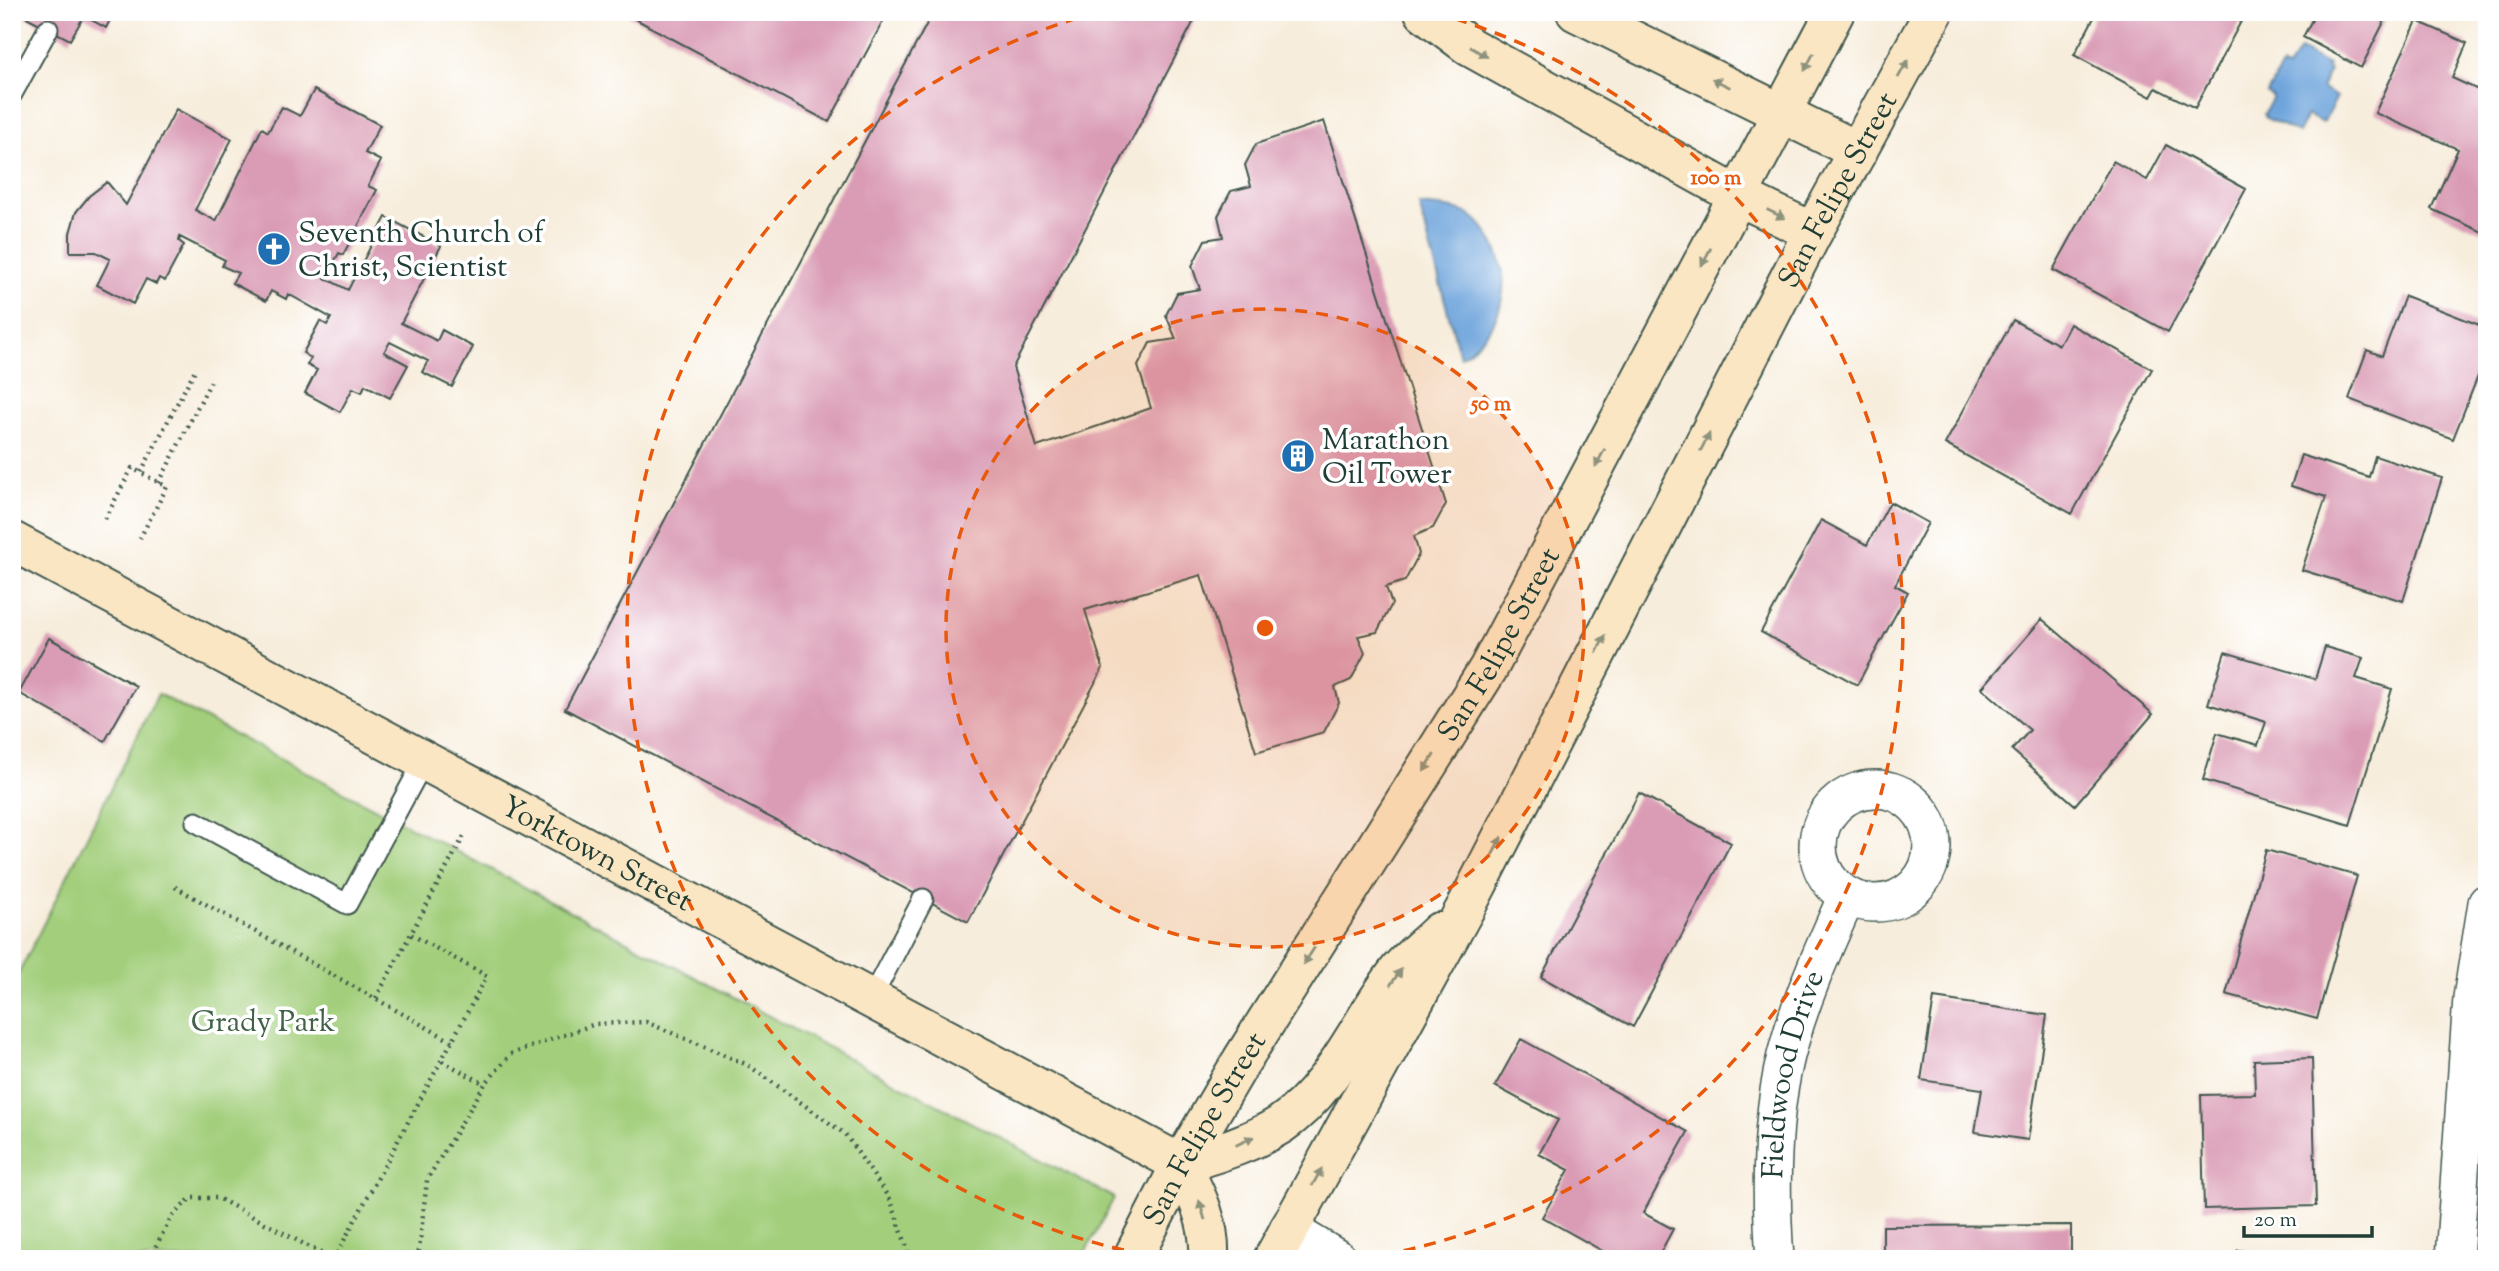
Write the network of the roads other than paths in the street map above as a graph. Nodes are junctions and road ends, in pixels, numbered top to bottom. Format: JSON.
{"nodes":[{"id":1,"x":1424,"y":12,"type":"edge"},
{"id":2,"x":1576,"y":12,"type":"edge"},
{"id":3,"x":1835,"y":12,"type":"edge"},
{"id":4,"x":1934,"y":12,"type":"edge"},
{"id":5,"x":48,"y":29,"type":"dead end"},
{"id":6,"x":12,"y":94,"type":"edge"},
{"id":7,"x":1783,"y":112,"type":"junction"},
{"id":8,"x":1858,"y":151,"type":"junction"},
{"id":9,"x":1738,"y":196,"type":"junction"},
{"id":10,"x":1813,"y":232,"type":"junction"},
{"id":11,"x":12,"y":541,"type":"edge"},
{"id":12,"x":424,"y":761,"type":"junction"},
{"id":13,"x":196,"y":822,"type":"dead end"},
{"id":14,"x":1847,"y":896,"type":"dead end"},
{"id":15,"x":923,"y":899,"type":"dead end"},
{"id":16,"x":2487,"y":902,"type":"edge"},
{"id":17,"x":1466,"y":907,"type":"junction"},
{"id":18,"x":871,"y":999,"type":"junction"},
{"id":19,"x":1181,"y":1164,"type":"junction"},
{"id":20,"x":1280,"y":1244,"type":"edge"},
{"id":21,"x":1132,"y":1259,"type":"edge"},
{"id":22,"x":1209,"y":1259,"type":"edge"},
{"id":23,"x":1338,"y":1259,"type":"edge"},
{"id":24,"x":1775,"y":1259,"type":"edge"},
{"id":25,"x":2454,"y":1259,"type":"edge"}],
"edges":[{"from":1,"to":9,"type":"main road","one_way":true},
{"from":7,"to":2,"type":"main road","one_way":true},
{"from":3,"to":7,"type":"main road","name":"San Felipe Street","one_way":true},
{"from":8,"to":4,"type":"main road","name":"San Felipe Street","one_way":true},
{"from":5,"to":6,"type":"lane"},
{"from":7,"to":8,"type":"main road"},
{"from":7,"to":9,"type":"main road","name":"San Felipe Street"},
{"from":8,"to":10,"type":"main road","name":"San Felipe Street"},
{"from":9,"to":10,"type":"main road","one_way":true},
{"from":9,"to":19,"type":"main road","name":"San Felipe Street","one_way":true},
{"from":17,"to":10,"type":"main road","name":"San Felipe Street","one_way":true},
{"from":11,"to":12,"type":"main road","name":"Yorktown Street"},
{"from":12,"to":13,"type":"lane"},
{"from":12,"to":18,"type":"main road","name":"Yorktown Street"},
{"from":14,"to":24,"type":"street","name":"Fieldwood Drive"},
{"from":15,"to":18,"type":"lane"},
{"from":16,"to":25,"type":"street"},
{"from":19,"to":17,"type":"main road","one_way":true},
{"from":20,"to":17,"type":"main road","name":"San Felipe Street","one_way":true},
{"from":18,"to":19,"type":"main road","name":"Yorktown Street"},
{"from":19,"to":21,"type":"main road","name":"San Felipe Street"},
{"from":22,"to":19,"type":"main road","one_way":true},
{"from":20,"to":23,"type":"street"}]}
